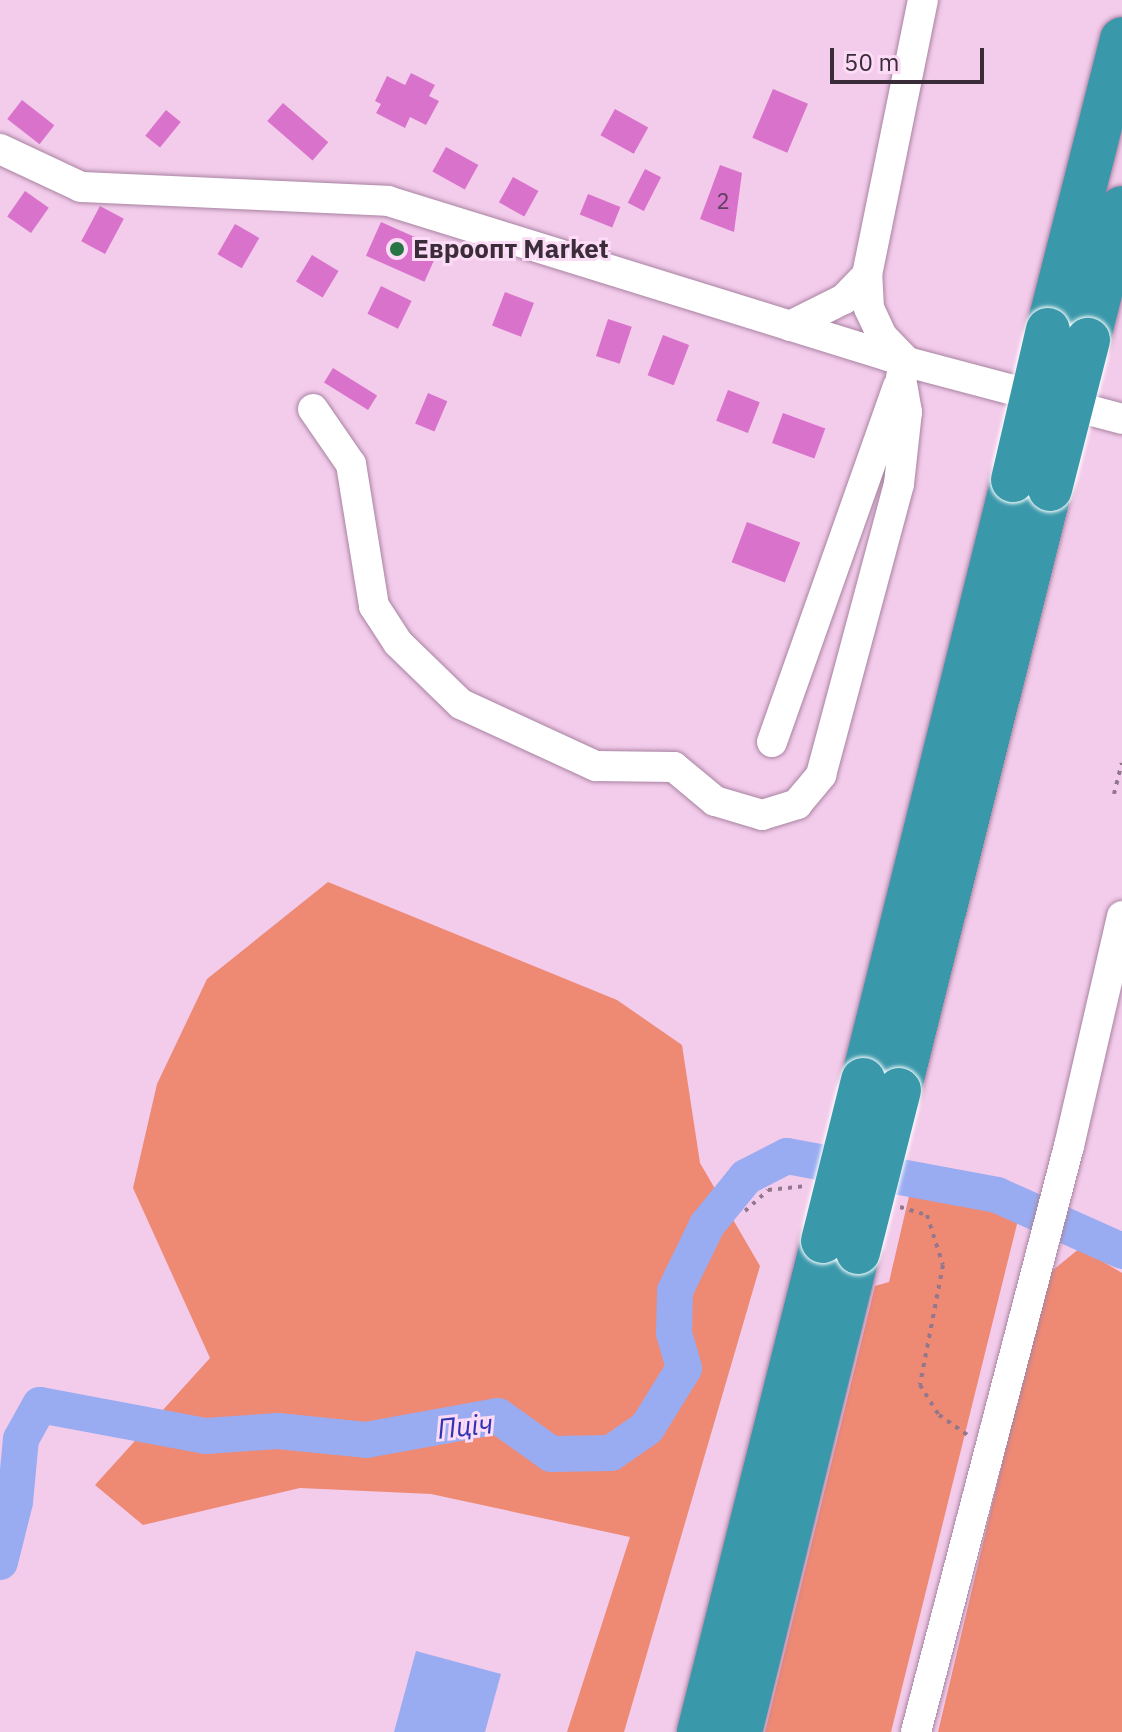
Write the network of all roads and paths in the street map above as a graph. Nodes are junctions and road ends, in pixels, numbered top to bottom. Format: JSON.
{"nodes":[{"id":1,"x":923,"y":0,"type":"edge"},
{"id":2,"x":1122,"y":39,"type":"edge"},
{"id":3,"x":0,"y":149,"type":"edge"},
{"id":4,"x":1122,"y":208,"type":"edge"},
{"id":5,"x":867,"y":275,"type":"junction"},
{"id":6,"x":790,"y":326,"type":"junction"},
{"id":7,"x":1068,"y":335,"type":"junction"},
{"id":8,"x":904,"y":370,"type":"junction"},
{"id":9,"x":313,"y":409,"type":"dead end"},
{"id":10,"x":1122,"y":419,"type":"edge"},
{"id":11,"x":772,"y":742,"type":"dead end"},
{"id":12,"x":1122,"y":763,"type":"edge"},
{"id":13,"x":1114,"y":794,"type":"dead end"},
{"id":14,"x":1122,"y":916,"type":"edge"},
{"id":15,"x":1109,"y":1046,"type":"edge"},
{"id":16,"x":809,"y":1186,"type":"dead end"},
{"id":17,"x":897,"y":1206,"type":"dead end"},
{"id":18,"x":745,"y":1211,"type":"dead end"},
{"id":19,"x":840,"y":1247,"type":"junction"},
{"id":20,"x":992,"y":1442,"type":"junction"},
{"id":21,"x":699,"y":1732,"type":"edge"},
{"id":22,"x":740,"y":1732,"type":"edge"},
{"id":23,"x":916,"y":1732,"type":"edge"}],
"edges":[{"from":1,"to":5,"type":"street"},
{"from":2,"to":7,"type":"highway"},
{"from":3,"to":6,"type":"street"},
{"from":4,"to":7,"type":"highway"},
{"from":5,"to":6,"type":"street"},
{"from":5,"to":8,"type":"street"},
{"from":6,"to":8,"type":"street"},
{"from":7,"to":19,"type":"highway","bridge":true},
{"from":8,"to":9,"type":"street"},
{"from":8,"to":10,"type":"street"},
{"from":8,"to":11,"type":"street"},
{"from":12,"to":13,"type":"path"},
{"from":14,"to":15,"type":"street"},
{"from":15,"to":20,"type":"street"},
{"from":16,"to":18,"type":"path"},
{"from":17,"to":20,"type":"path"},
{"from":19,"to":21,"type":"highway"},
{"from":19,"to":22,"type":"highway"},
{"from":20,"to":23,"type":"street"}]}
